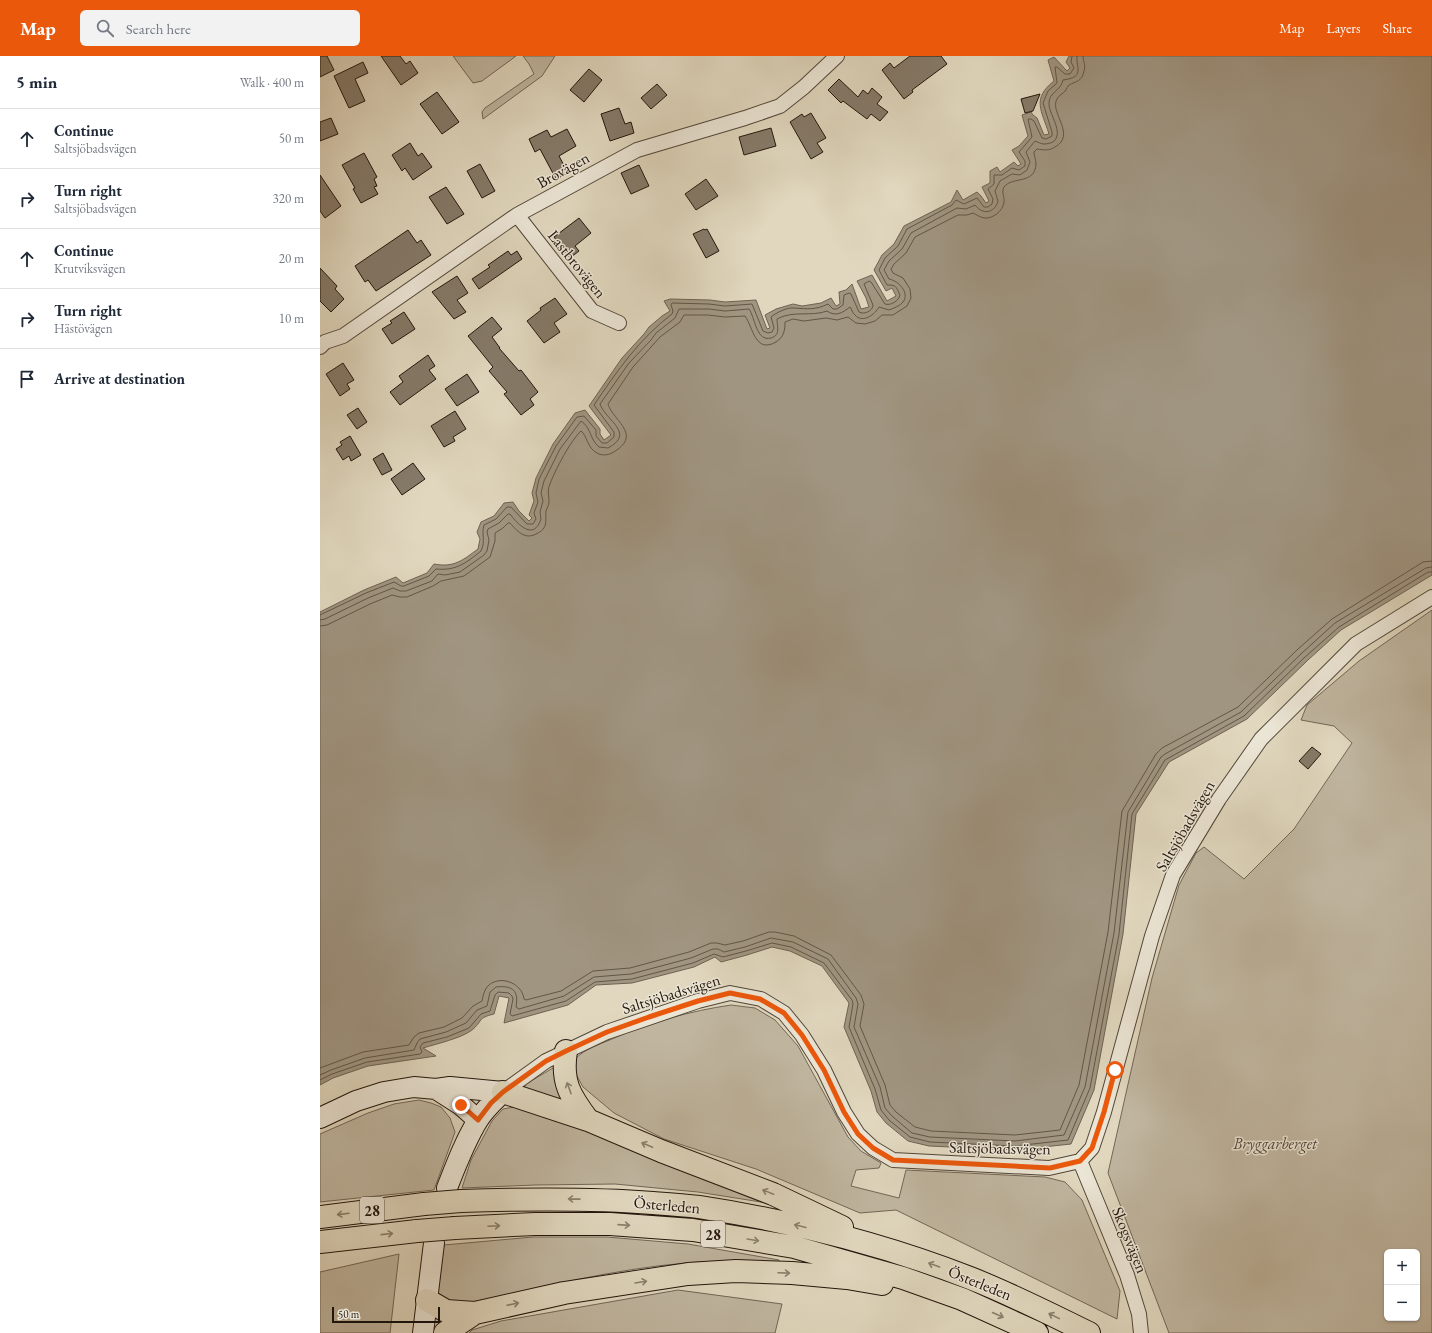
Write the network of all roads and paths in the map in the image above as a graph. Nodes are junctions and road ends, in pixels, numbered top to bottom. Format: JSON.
{"nodes":[{"id":1,"x":837,"y":56,"type":"edge"},
{"id":2,"x":517,"y":215,"type":"junction"},
{"id":3,"x":619,"y":323,"type":"dead end"},
{"id":4,"x":322,"y":342,"type":"edge"},
{"id":5,"x":1432,"y":597,"type":"edge"},
{"id":6,"x":566,"y":1051,"type":"junction"},
{"id":7,"x":436,"y":1089,"type":"junction"},
{"id":8,"x":503,"y":1092,"type":"junction"},
{"id":9,"x":320,"y":1118,"type":"edge"},
{"id":10,"x":478,"y":1120,"type":"junction"},
{"id":11,"x":588,"y":1120,"type":"junction"},
{"id":12,"x":1080,"y":1161,"type":"junction"},
{"id":13,"x":454,"y":1195,"type":"junction"},
{"id":14,"x":320,"y":1217,"type":"edge"},
{"id":15,"x":426,"y":1237,"type":"junction"},
{"id":16,"x":320,"y":1242,"type":"edge"},
{"id":17,"x":878,"y":1247,"type":"junction"},
{"id":18,"x":962,"y":1299,"type":"junction"},
{"id":19,"x":427,"y":1300,"type":"junction"},
{"id":20,"x":475,"y":1312,"type":"junction"},
{"id":21,"x":423,"y":1333,"type":"edge"},
{"id":22,"x":445,"y":1333,"type":"edge"},
{"id":23,"x":1037,"y":1333,"type":"edge"},
{"id":24,"x":1089,"y":1333,"type":"edge"},
{"id":25,"x":1141,"y":1333,"type":"edge"}],
"edges":[{"from":1,"to":2,"type":"street","name":"Brovägen"},
{"from":2,"to":3,"type":"street","name":"Lastbrovägen"},
{"from":2,"to":4,"type":"street","name":"Brovägen"},
{"from":5,"to":12,"type":"street","name":"Saltsjöbadsvägen"},
{"from":6,"to":8,"type":"street","name":"Saltsjöbadsvägen"},
{"from":11,"to":6,"type":"highway","one_way":true},
{"from":6,"to":12,"type":"street","name":"Saltsjöbadsvägen"},
{"from":7,"to":8,"type":"street"},
{"from":7,"to":9,"type":"street"},
{"from":7,"to":10,"type":"street"},
{"from":8,"to":10,"type":"street"},
{"from":8,"to":11,"type":"highway"},
{"from":10,"to":13,"type":"street"},
{"from":17,"to":11,"type":"highway","one_way":true},
{"from":12,"to":25,"type":"street","name":"Skogsvägen"},
{"from":13,"to":14,"type":"highway","name":"Österleden","number":"28","one_way":true,"bridge":true},
{"from":17,"to":13,"type":"highway","name":"Österleden","number":"28","one_way":true},
{"from":16,"to":15,"type":"highway","name":"Österleden","number":"28","one_way":true},
{"from":15,"to":18,"type":"highway","name":"Österleden","number":"28","one_way":true,"bridge":true},
{"from":15,"to":19,"type":"street"},
{"from":24,"to":17,"type":"highway","name":"Österleden","number":"28","one_way":true},
{"from":20,"to":18,"type":"highway","one_way":true},
{"from":18,"to":23,"type":"highway","name":"Österleden","number":"28","one_way":true},
{"from":19,"to":20,"type":"highway"},
{"from":19,"to":21,"type":"street"},
{"from":20,"to":22,"type":"highway"}]}
